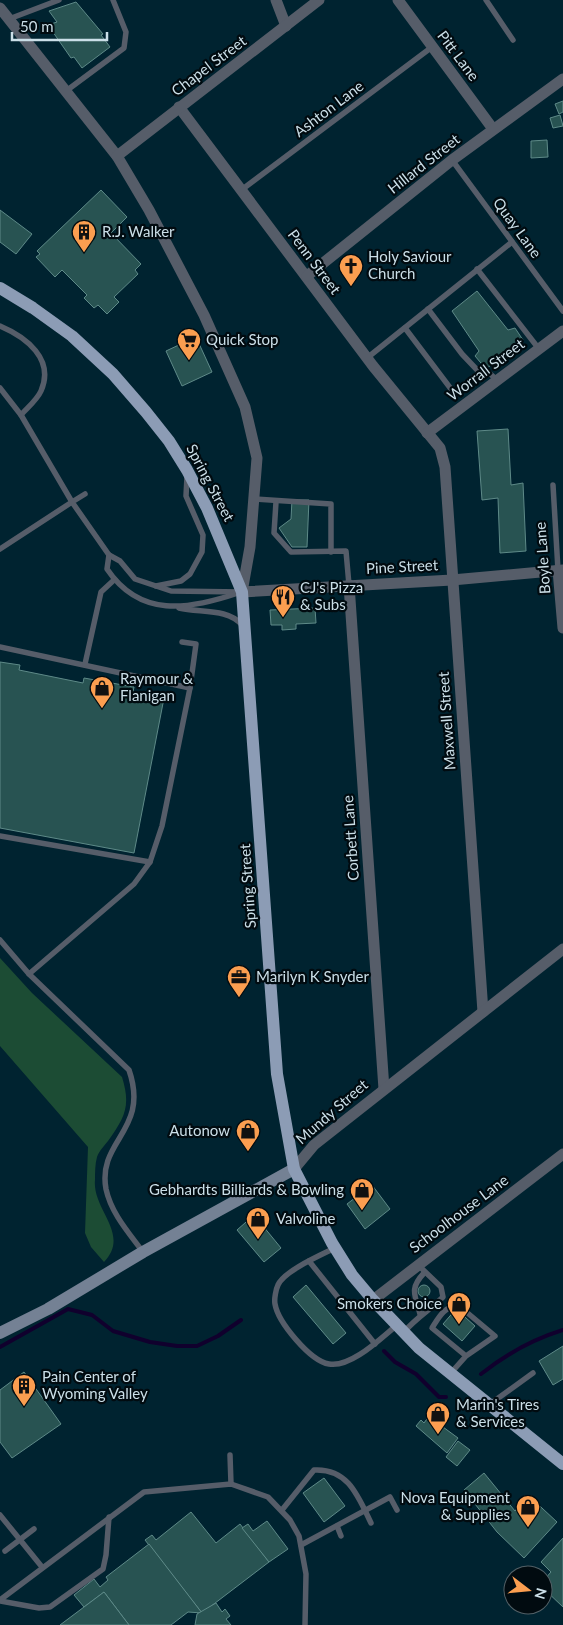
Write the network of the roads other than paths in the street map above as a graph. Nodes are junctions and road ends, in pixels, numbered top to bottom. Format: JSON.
{"nodes":[{"id":1,"x":59,"y":0,"type":"edge"},
{"id":2,"x":113,"y":0,"type":"edge"},
{"id":3,"x":276,"y":0,"type":"edge"},
{"id":4,"x":319,"y":0,"type":"edge"},
{"id":5,"x":398,"y":0,"type":"edge"},
{"id":6,"x":486,"y":0,"type":"edge"},
{"id":7,"x":0,"y":8,"type":"edge"},
{"id":8,"x":9,"y":19,"type":"junction"},
{"id":9,"x":286,"y":26,"type":"junction"},
{"id":10,"x":513,"y":40,"type":"dead end"},
{"id":11,"x":432,"y":47,"type":"junction"},
{"id":12,"x":563,"y":80,"type":"edge"},
{"id":13,"x":66,"y":91,"type":"junction"},
{"id":14,"x":179,"y":107,"type":"junction"},
{"id":15,"x":493,"y":129,"type":"junction"},
{"id":16,"x":117,"y":156,"type":"junction"},
{"id":17,"x":452,"y":160,"type":"junction"},
{"id":18,"x":240,"y":191,"type":"junction"},
{"id":19,"x":512,"y":242,"type":"junction"},
{"id":20,"x":477,"y":270,"type":"junction"},
{"id":21,"x":306,"y":276,"type":"junction"},
{"id":22,"x":0,"y":288,"type":"edge"},
{"id":23,"x":428,"y":309,"type":"junction"},
{"id":24,"x":563,"y":311,"type":"edge"},
{"id":25,"x":0,"y":326,"type":"edge"},
{"id":26,"x":404,"y":328,"type":"junction"},
{"id":27,"x":563,"y":331,"type":"edge"},
{"id":28,"x":539,"y":349,"type":"junction"},
{"id":29,"x":367,"y":358,"type":"junction"},
{"id":30,"x":480,"y":373,"type":"junction"},
{"id":31,"x":497,"y":380,"type":"junction"},
{"id":32,"x":0,"y":388,"type":"edge"},
{"id":33,"x":21,"y":415,"type":"junction"},
{"id":34,"x":427,"y":433,"type":"junction"},
{"id":35,"x":187,"y":470,"type":"junction"},
{"id":36,"x":553,"y":486,"type":"dead end"},
{"id":37,"x":85,"y":494,"type":"dead end"},
{"id":38,"x":255,"y":498,"type":"junction"},
{"id":39,"x":72,"y":502,"type":"junction"},
{"id":40,"x":276,"y":502,"type":"junction"},
{"id":41,"x":0,"y":549,"type":"edge"},
{"id":42,"x":331,"y":552,"type":"junction"},
{"id":43,"x":109,"y":556,"type":"junction"},
{"id":44,"x":560,"y":570,"type":"edge"},
{"id":45,"x":114,"y":580,"type":"junction"},
{"id":46,"x":452,"y":580,"type":"junction"},
{"id":47,"x":349,"y":585,"type":"junction"},
{"id":48,"x":152,"y":586,"type":"junction"},
{"id":49,"x":242,"y":592,"type":"junction"},
{"id":50,"x":174,"y":607,"type":"junction"},
{"id":51,"x":563,"y":628,"type":"edge"},
{"id":52,"x":247,"y":630,"type":"junction"},
{"id":53,"x":182,"y":642,"type":"dead end"},
{"id":54,"x":0,"y":648,"type":"edge"},
{"id":55,"x":86,"y":664,"type":"junction"},
{"id":56,"x":190,"y":688,"type":"junction"},
{"id":57,"x":0,"y":836,"type":"edge"},
{"id":58,"x":150,"y":862,"type":"junction"},
{"id":59,"x":0,"y":940,"type":"edge"},
{"id":60,"x":563,"y":949,"type":"edge"},
{"id":61,"x":29,"y":974,"type":"junction"},
{"id":62,"x":483,"y":1012,"type":"junction"},
{"id":63,"x":384,"y":1089,"type":"junction"},
{"id":64,"x":563,"y":1154,"type":"edge"},
{"id":65,"x":294,"y":1169,"type":"junction"},
{"id":66,"x":335,"y":1248,"type":"junction"},
{"id":67,"x":143,"y":1252,"type":"junction"},
{"id":68,"x":309,"y":1261,"type":"junction"},
{"id":69,"x":421,"y":1268,"type":"junction"},
{"id":70,"x":373,"y":1300,"type":"junction"},
{"id":71,"x":420,"y":1314,"type":"junction"},
{"id":72,"x":400,"y":1329,"type":"junction"},
{"id":73,"x":0,"y":1332,"type":"edge"},
{"id":74,"x":375,"y":1344,"type":"junction"},
{"id":75,"x":466,"y":1356,"type":"junction"},
{"id":76,"x":533,"y":1373,"type":"dead end"},
{"id":77,"x":454,"y":1377,"type":"junction"},
{"id":78,"x":489,"y":1405,"type":"junction"},
{"id":79,"x":230,"y":1455,"type":"dead end"},
{"id":80,"x":563,"y":1464,"type":"edge"},
{"id":81,"x":230,"y":1484,"type":"junction"},
{"id":82,"x":282,"y":1510,"type":"junction"},
{"id":83,"x":365,"y":1510,"type":"junction"},
{"id":84,"x":396,"y":1510,"type":"dead end"},
{"id":85,"x":0,"y":1515,"type":"edge"},
{"id":86,"x":109,"y":1517,"type":"junction"},
{"id":87,"x":371,"y":1523,"type":"dead end"},
{"id":88,"x":337,"y":1526,"type":"junction"},
{"id":89,"x":34,"y":1529,"type":"dead end"},
{"id":90,"x":342,"y":1536,"type":"dead end"},
{"id":91,"x":20,"y":1540,"type":"junction"},
{"id":92,"x":301,"y":1545,"type":"junction"},
{"id":93,"x":5,"y":1551,"type":"dead end"},
{"id":94,"x":42,"y":1568,"type":"junction"},
{"id":95,"x":0,"y":1601,"type":"edge"},
{"id":96,"x":305,"y":1625,"type":"edge"}],
"edges":[{"from":1,"to":8,"type":"lane"},
{"from":2,"to":13,"type":"lane"},
{"from":3,"to":9,"type":"street"},
{"from":4,"to":9,"type":"street","name":"Chapel Street"},
{"from":5,"to":11,"type":"street","name":"Pitt Lane"},
{"from":6,"to":10,"type":"lane"},
{"from":7,"to":8,"type":"street"},
{"from":8,"to":13,"type":"street"},
{"from":9,"to":14,"type":"street","name":"Chapel Street"},
{"from":11,"to":15,"type":"street","name":"Pitt Lane"},
{"from":11,"to":18,"type":"lane","name":"Ashton Lane"},
{"from":12,"to":15,"type":"street","name":"Hillard Street"},
{"from":13,"to":16,"type":"street"},
{"from":14,"to":16,"type":"street","name":"Chapel Street"},
{"from":14,"to":18,"type":"street","name":"Penn Street"},
{"from":15,"to":17,"type":"street","name":"Hillard Street"},
{"from":16,"to":38,"type":"street"},
{"from":17,"to":19,"type":"lane","name":"Quay Lane"},
{"from":17,"to":21,"type":"street","name":"Hillard Street"},
{"from":18,"to":21,"type":"street","name":"Penn Street"},
{"from":19,"to":20,"type":"lane"},
{"from":19,"to":24,"type":"lane","name":"Quay Lane"},
{"from":20,"to":23,"type":"lane"},
{"from":20,"to":28,"type":"lane"},
{"from":21,"to":29,"type":"street","name":"Penn Street"},
{"from":22,"to":35,"type":"main road","name":"Spring Street"},
{"from":23,"to":26,"type":"lane"},
{"from":23,"to":30,"type":"lane"},
{"from":25,"to":33,"type":"lane"},
{"from":26,"to":29,"type":"lane"},
{"from":26,"to":30,"type":"lane"},
{"from":27,"to":28,"type":"street","name":"Worrall Street"},
{"from":28,"to":31,"type":"street","name":"Worrall Street"},
{"from":29,"to":34,"type":"street","name":"Penn Street"},
{"from":30,"to":31,"type":"lane"},
{"from":31,"to":34,"type":"street","name":"Worrall Street"},
{"from":32,"to":33,"type":"lane"},
{"from":33,"to":39,"type":"lane"},
{"from":34,"to":46,"type":"street","name":"Maxwell Street"},
{"from":35,"to":48,"type":"lane"},
{"from":35,"to":49,"type":"main road","name":"Spring Street"},
{"from":36,"to":44,"type":"lane","name":"Boyle Lane"},
{"from":37,"to":39,"type":"lane"},
{"from":38,"to":40,"type":"lane"},
{"from":38,"to":49,"type":"street"},
{"from":39,"to":41,"type":"lane"},
{"from":39,"to":43,"type":"lane"},
{"from":40,"to":42,"type":"lane"},
{"from":40,"to":42,"type":"lane"},
{"from":42,"to":47,"type":"lane"},
{"from":43,"to":45,"type":"lane"},
{"from":43,"to":48,"type":"lane"},
{"from":44,"to":46,"type":"street","name":"Pine Street"},
{"from":44,"to":51,"type":"street","name":"Boyle Lane"},
{"from":45,"to":50,"type":"lane"},
{"from":45,"to":55,"type":"lane"},
{"from":46,"to":47,"type":"street","name":"Pine Street"},
{"from":46,"to":62,"type":"street","name":"Maxwell Street"},
{"from":47,"to":49,"type":"street","name":"Pine Street"},
{"from":47,"to":63,"type":"street","name":"Corbett Lane"},
{"from":48,"to":49,"type":"lane"},
{"from":49,"to":50,"type":"lane"},
{"from":49,"to":52,"type":"main road","name":"Spring Street"},
{"from":50,"to":52,"type":"lane"},
{"from":52,"to":65,"type":"main road","name":"Spring Street"},
{"from":53,"to":56,"type":"lane"},
{"from":54,"to":55,"type":"lane"},
{"from":55,"to":56,"type":"lane"},
{"from":56,"to":58,"type":"lane"},
{"from":57,"to":58,"type":"lane"},
{"from":58,"to":61,"type":"lane"},
{"from":59,"to":61,"type":"lane"},
{"from":60,"to":62,"type":"street","name":"Mundy Street"},
{"from":61,"to":67,"type":"lane"},
{"from":62,"to":63,"type":"street","name":"Mundy Street"},
{"from":63,"to":65,"type":"street","name":"Mundy Street"},
{"from":64,"to":69,"type":"street","name":"Schoolhouse Lane"},
{"from":65,"to":66,"type":"main road","name":"Spring Street"},
{"from":65,"to":67,"type":"main road","name":"Mundy Street"},
{"from":66,"to":68,"type":"lane"},
{"from":66,"to":70,"type":"main road","name":"Spring Street"},
{"from":67,"to":73,"type":"main road","name":"Mundy Street"},
{"from":68,"to":74,"type":"lane"},
{"from":68,"to":74,"type":"lane"},
{"from":69,"to":70,"type":"street","name":"Schoolhouse Lane"},
{"from":69,"to":71,"type":"lane"},
{"from":69,"to":71,"type":"lane"},
{"from":70,"to":72,"type":"main road","name":"Spring Street"},
{"from":71,"to":72,"type":"lane"},
{"from":72,"to":74,"type":"lane"},
{"from":72,"to":77,"type":"main road","name":"Spring Street"},
{"from":75,"to":75,"type":"lane"},
{"from":75,"to":77,"type":"lane"},
{"from":76,"to":78,"type":"lane"},
{"from":77,"to":78,"type":"main road","name":"Spring Street"},
{"from":78,"to":80,"type":"main road","name":"Spring Street"},
{"from":79,"to":81,"type":"lane"},
{"from":81,"to":82,"type":"lane"},
{"from":81,"to":86,"type":"lane"},
{"from":82,"to":83,"type":"lane"},
{"from":82,"to":92,"type":"lane"},
{"from":83,"to":84,"type":"lane"},
{"from":83,"to":87,"type":"lane"},
{"from":83,"to":88,"type":"lane"},
{"from":85,"to":91,"type":"lane"},
{"from":86,"to":94,"type":"lane"},
{"from":86,"to":95,"type":"lane"},
{"from":88,"to":90,"type":"lane"},
{"from":88,"to":92,"type":"lane"},
{"from":89,"to":91,"type":"lane"},
{"from":91,"to":93,"type":"lane"},
{"from":91,"to":94,"type":"lane"},
{"from":92,"to":96,"type":"lane"},
{"from":94,"to":95,"type":"lane"}]}
